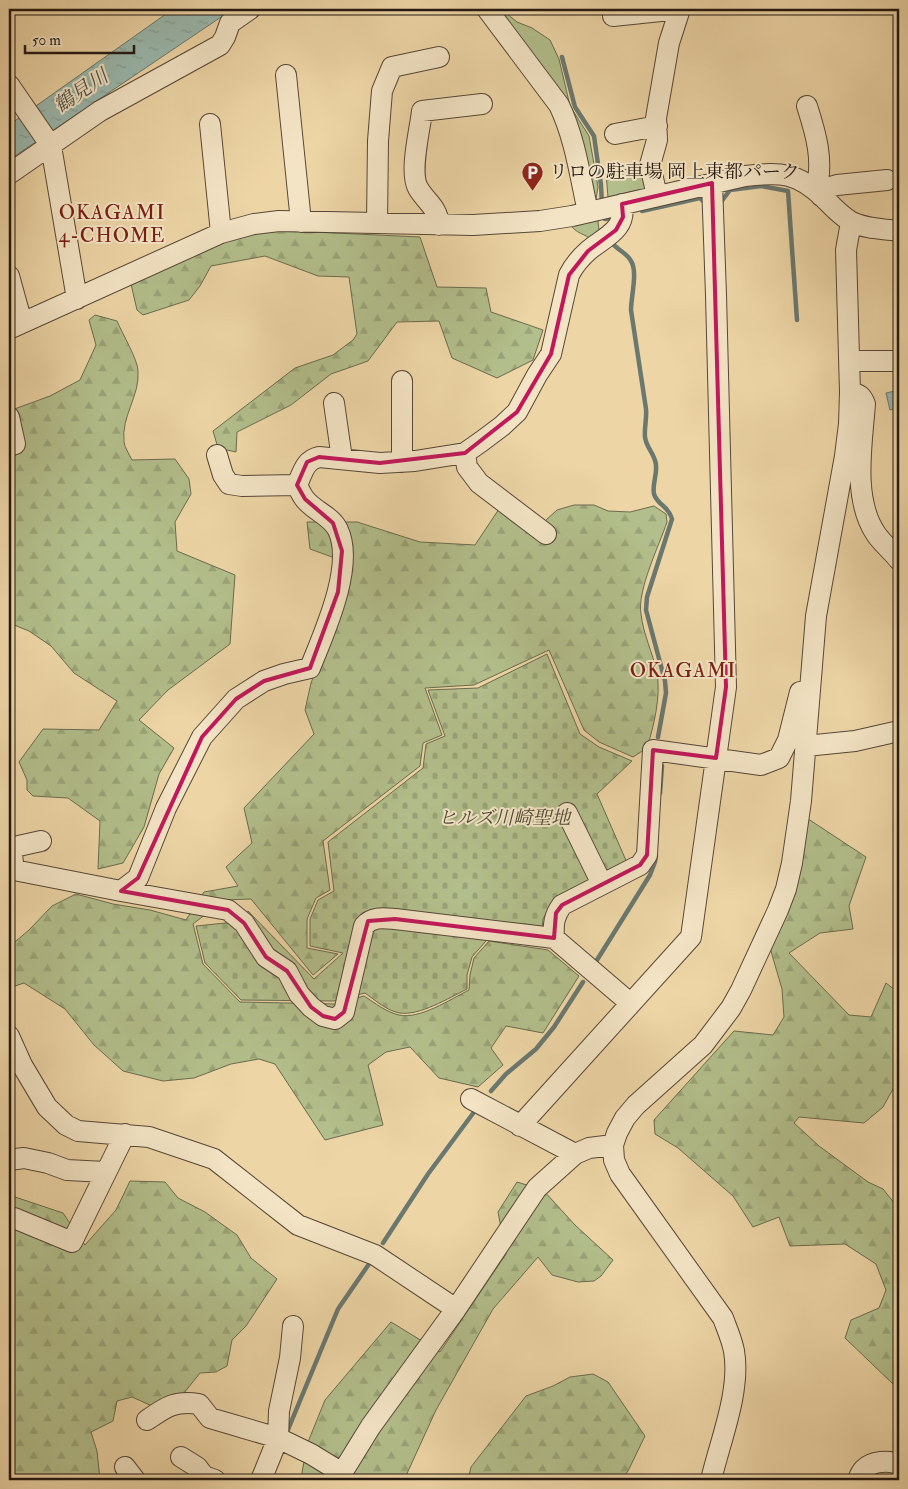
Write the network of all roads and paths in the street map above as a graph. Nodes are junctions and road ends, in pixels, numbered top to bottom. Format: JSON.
{"nodes":[{"id":1,"x":250,"y":9,"type":"edge"},
{"id":2,"x":487,"y":9,"type":"edge"},
{"id":3,"x":680,"y":9,"type":"edge"},
{"id":4,"x":613,"y":16,"type":"dead end"},
{"id":5,"x":439,"y":57,"type":"dead end"},
{"id":6,"x":286,"y":75,"type":"dead end"},
{"id":7,"x":15,"y":100,"type":"edge"},
{"id":8,"x":482,"y":104,"type":"dead end"},
{"id":9,"x":814,"y":112,"type":"dead end"},
{"id":10,"x":210,"y":124,"type":"dead end"},
{"id":11,"x":657,"y":126,"type":"junction"},
{"id":12,"x":614,"y":134,"type":"dead end"},
{"id":13,"x":50,"y":143,"type":"junction"},
{"id":14,"x":9,"y":174,"type":"edge"},
{"id":15,"x":887,"y":180,"type":"dead end"},
{"id":16,"x":712,"y":183,"type":"junction"},
{"id":17,"x":819,"y":193,"type":"junction"},
{"id":18,"x":657,"y":196,"type":"junction"},
{"id":19,"x":604,"y":209,"type":"junction"},
{"id":20,"x":301,"y":222,"type":"junction"},
{"id":21,"x":851,"y":222,"type":"junction"},
{"id":22,"x":377,"y":223,"type":"junction"},
{"id":23,"x":439,"y":225,"type":"junction"},
{"id":24,"x":899,"y":231,"type":"edge"},
{"id":25,"x":221,"y":233,"type":"junction"},
{"id":26,"x":9,"y":276,"type":"edge"},
{"id":27,"x":77,"y":298,"type":"junction"},
{"id":28,"x":15,"y":326,"type":"edge"},
{"id":29,"x":899,"y":361,"type":"edge"},
{"id":30,"x":850,"y":362,"type":"junction"},
{"id":31,"x":402,"y":381,"type":"dead end"},
{"id":32,"x":850,"y":392,"type":"junction"},
{"id":33,"x":334,"y":403,"type":"dead end"},
{"id":34,"x":9,"y":417,"type":"edge"},
{"id":35,"x":9,"y":446,"type":"edge"},
{"id":36,"x":465,"y":453,"type":"junction"},
{"id":37,"x":217,"y":455,"type":"dead end"},
{"id":38,"x":342,"y":460,"type":"junction"},
{"id":39,"x":402,"y":462,"type":"junction"},
{"id":40,"x":297,"y":484,"type":"junction"},
{"id":41,"x":546,"y":534,"type":"dead end"},
{"id":42,"x":899,"y":560,"type":"edge"},
{"id":43,"x":811,"y":677,"type":"junction"},
{"id":44,"x":899,"y":731,"type":"edge"},
{"id":45,"x":806,"y":746,"type":"junction"},
{"id":46,"x":716,"y":758,"type":"junction"},
{"id":47,"x":567,"y":813,"type":"dead end"},
{"id":48,"x":41,"y":841,"type":"dead end"},
{"id":49,"x":11,"y":870,"type":"edge"},
{"id":50,"x":602,"y":884,"type":"junction"},
{"id":51,"x":121,"y":891,"type":"junction"},
{"id":52,"x":554,"y":938,"type":"junction"},
{"id":53,"x":630,"y":1003,"type":"junction"},
{"id":54,"x":9,"y":1036,"type":"edge"},
{"id":55,"x":471,"y":1099,"type":"dead end"},
{"id":56,"x":520,"y":1126,"type":"junction"},
{"id":57,"x":125,"y":1134,"type":"junction"},
{"id":58,"x":613,"y":1145,"type":"junction"},
{"id":59,"x":575,"y":1154,"type":"junction"},
{"id":60,"x":9,"y":1160,"type":"edge"},
{"id":61,"x":106,"y":1172,"type":"junction"},
{"id":62,"x":9,"y":1220,"type":"edge"},
{"id":63,"x":456,"y":1309,"type":"junction"},
{"id":64,"x":293,"y":1326,"type":"dead end"},
{"id":65,"x":147,"y":1420,"type":"dead end"},
{"id":66,"x":278,"y":1438,"type":"junction"},
{"id":67,"x":178,"y":1460,"type":"dead end"},
{"id":68,"x":899,"y":1464,"type":"edge"},
{"id":69,"x":340,"y":1476,"type":"edge"},
{"id":70,"x":210,"y":1478,"type":"edge"},
{"id":71,"x":260,"y":1480,"type":"edge"},
{"id":72,"x":711,"y":1480,"type":"edge"},
{"id":73,"x":858,"y":1480,"type":"edge"}],
"edges":[{"from":1,"to":13,"type":"street"},
{"from":2,"to":19,"type":"street"},
{"from":3,"to":4,"type":"street"},
{"from":3,"to":11,"type":"street"},
{"from":5,"to":22,"type":"street"},
{"from":6,"to":20,"type":"street"},
{"from":7,"to":13,"type":"street"},
{"from":8,"to":23,"type":"street"},
{"from":9,"to":17,"type":"street"},
{"from":10,"to":25,"type":"street"},
{"from":11,"to":12,"type":"street"},
{"from":11,"to":18,"type":"street"},
{"from":13,"to":14,"type":"street"},
{"from":13,"to":27,"type":"street"},
{"from":15,"to":17,"type":"street"},
{"from":16,"to":17,"type":"street"},
{"from":16,"to":18,"type":"street"},
{"from":16,"to":46,"type":"street"},
{"from":17,"to":21,"type":"street"},
{"from":18,"to":19,"type":"street"},
{"from":19,"to":23,"type":"street"},
{"from":19,"to":36,"type":"street"},
{"from":20,"to":22,"type":"street"},
{"from":20,"to":25,"type":"street"},
{"from":21,"to":24,"type":"street"},
{"from":21,"to":30,"type":"street"},
{"from":22,"to":23,"type":"street"},
{"from":25,"to":27,"type":"street"},
{"from":26,"to":28,"type":"street"},
{"from":27,"to":28,"type":"street"},
{"from":29,"to":30,"type":"street"},
{"from":30,"to":32,"type":"street"},
{"from":31,"to":39,"type":"street"},
{"from":32,"to":42,"type":"street"},
{"from":32,"to":43,"type":"street"},
{"from":33,"to":38,"type":"street"},
{"from":34,"to":35,"type":"street"},
{"from":36,"to":39,"type":"street"},
{"from":36,"to":41,"type":"street"},
{"from":37,"to":40,"type":"street"},
{"from":38,"to":39,"type":"street"},
{"from":38,"to":40,"type":"street"},
{"from":40,"to":51,"type":"street"},
{"from":43,"to":45,"type":"street"},
{"from":43,"to":46,"type":"street"},
{"from":44,"to":45,"type":"street"},
{"from":45,"to":58,"type":"street"},
{"from":46,"to":50,"type":"street"},
{"from":46,"to":53,"type":"street"},
{"from":47,"to":50,"type":"street"},
{"from":48,"to":49,"type":"street"},
{"from":49,"to":51,"type":"street"},
{"from":50,"to":52,"type":"street"},
{"from":51,"to":52,"type":"street"},
{"from":52,"to":53,"type":"street"},
{"from":53,"to":56,"type":"street"},
{"from":54,"to":57,"type":"street"},
{"from":55,"to":56,"type":"street"},
{"from":56,"to":59,"type":"street"},
{"from":57,"to":61,"type":"street"},
{"from":57,"to":63,"type":"street"},
{"from":58,"to":59,"type":"street"},
{"from":58,"to":72,"type":"street"},
{"from":59,"to":63,"type":"street"},
{"from":60,"to":61,"type":"street"},
{"from":61,"to":62,"type":"street"},
{"from":63,"to":69,"type":"street"},
{"from":64,"to":66,"type":"street"},
{"from":65,"to":66,"type":"street"},
{"from":66,"to":69,"type":"street"},
{"from":66,"to":71,"type":"street"},
{"from":67,"to":70,"type":"street"},
{"from":68,"to":73,"type":"street"}]}
